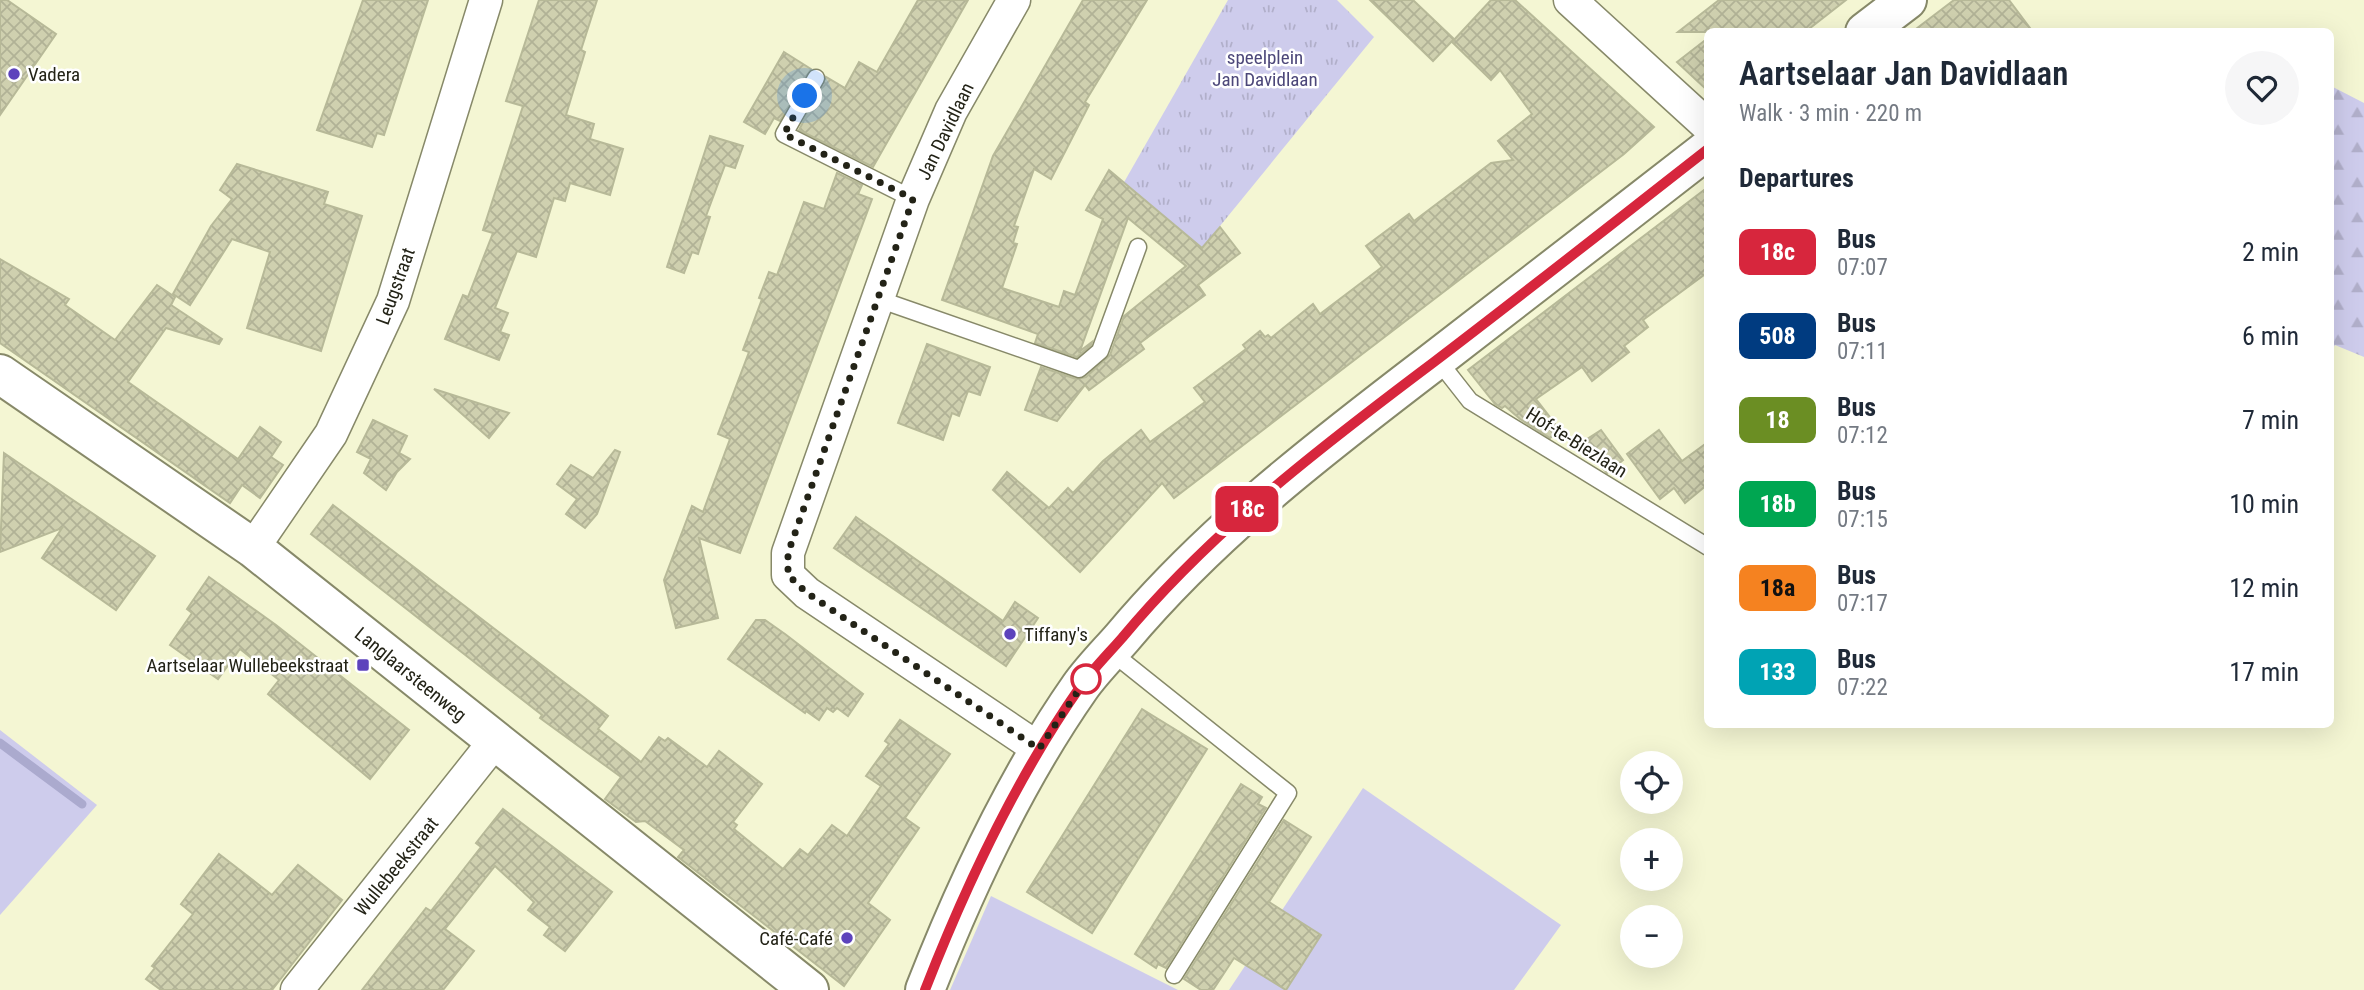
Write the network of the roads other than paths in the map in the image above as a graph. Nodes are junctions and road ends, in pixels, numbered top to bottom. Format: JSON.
{"nodes":[{"id":1,"x":486,"y":0,"type":"edge"},
{"id":2,"x":1014,"y":0,"type":"edge"},
{"id":3,"x":1570,"y":0,"type":"edge"},
{"id":4,"x":1907,"y":0,"type":"edge"},
{"id":5,"x":1870,"y":28,"type":"edge"},
{"id":6,"x":816,"y":78,"type":"dead end"},
{"id":7,"x":1704,"y":122,"type":"edge"},
{"id":8,"x":1704,"y":152,"type":"edge"},
{"id":9,"x":913,"y":199,"type":"junction"},
{"id":10,"x":1138,"y":247,"type":"dead end"},
{"id":11,"x":878,"y":299,"type":"junction"},
{"id":12,"x":1437,"y":359,"type":"junction"},
{"id":13,"x":0,"y":374,"type":"edge"},
{"id":14,"x":1704,"y":540,"type":"edge"},
{"id":15,"x":253,"y":548,"type":"junction"},
{"id":16,"x":1110,"y":651,"type":"junction"},
{"id":17,"x":495,"y":741,"type":"junction"},
{"id":18,"x":1039,"y":749,"type":"junction"},
{"id":19,"x":1174,"y":975,"type":"dead end"},
{"id":20,"x":296,"y":990,"type":"edge"},
{"id":21,"x":809,"y":990,"type":"edge"},
{"id":22,"x":925,"y":990,"type":"edge"}],
"edges":[{"from":1,"to":15,"type":"street","name":"Leugstraat"},
{"from":2,"to":9,"type":"street","name":"Jan Davidlaan"},
{"from":3,"to":7,"type":"street"},
{"from":4,"to":5,"type":"street"},
{"from":6,"to":9,"type":"lane"},
{"from":8,"to":12,"type":"street"},
{"from":9,"to":11,"type":"street","name":"Jan Davidlaan"},
{"from":10,"to":11,"type":"lane"},
{"from":11,"to":18,"type":"street","name":"Jan Davidlaan"},
{"from":12,"to":14,"type":"lane","name":"Hof-te-Biezlaan"},
{"from":12,"to":16,"type":"street"},
{"from":13,"to":15,"type":"street","name":"Langlaarsteenweg"},
{"from":15,"to":17,"type":"street","name":"Langlaarsteenweg"},
{"from":16,"to":18,"type":"street"},
{"from":16,"to":19,"type":"lane"},
{"from":17,"to":20,"type":"street","name":"Wullebeekstraat"},
{"from":17,"to":21,"type":"street","name":"Langlaarsteenweg"},
{"from":18,"to":22,"type":"street"}]}
